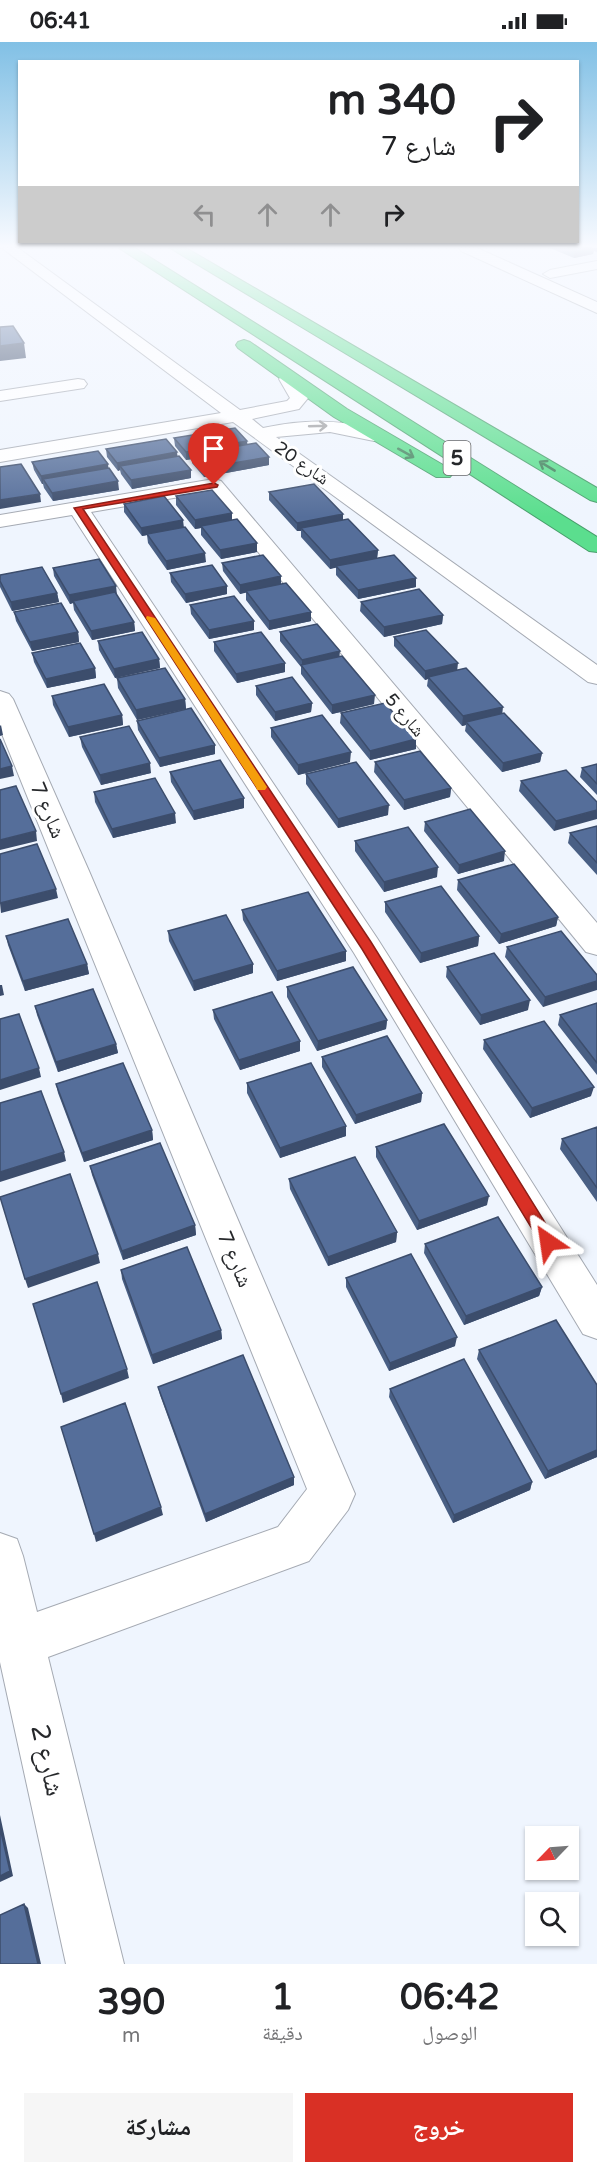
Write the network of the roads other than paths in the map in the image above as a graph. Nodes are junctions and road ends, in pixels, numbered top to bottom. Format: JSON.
{"nodes":[{"id":1,"x":131,"y":338,"type":"edge"},
{"id":2,"x":235,"y":338,"type":"edge"},
{"id":3,"x":268,"y":338,"type":"edge"},
{"id":4,"x":329,"y":338,"type":"edge"},
{"id":5,"x":288,"y":379,"type":"junction"},
{"id":6,"x":78,"y":384,"type":"dead end"},
{"id":7,"x":0,"y":396,"type":"edge"},
{"id":8,"x":238,"y":417,"type":"junction"},
{"id":9,"x":260,"y":434,"type":"junction"},
{"id":10,"x":374,"y":435,"type":"junction"},
{"id":11,"x":0,"y":456,"type":"edge"},
{"id":12,"x":454,"y":480,"type":"dead end"},
{"id":13,"x":597,"y":496,"type":"edge"},
{"id":14,"x":494,"y":502,"type":"dead end"},
{"id":15,"x":78,"y":508,"type":"junction"},
{"id":16,"x":0,"y":521,"type":"edge"},
{"id":17,"x":597,"y":546,"type":"edge"},
{"id":18,"x":597,"y":551,"type":"edge"},
{"id":19,"x":597,"y":677,"type":"edge"},
{"id":20,"x":0,"y":699,"type":"edge"},
{"id":21,"x":597,"y":944,"type":"edge"},
{"id":22,"x":597,"y":1321,"type":"edge"},
{"id":23,"x":0,"y":1556,"type":"edge"},
{"id":24,"x":21,"y":1641,"type":"junction"},
{"id":25,"x":95,"y":1964,"type":"edge"}],
"edges":[{"from":1,"to":8,"type":"street","name":"شارع 20"},
{"from":2,"to":5,"type":"highway"},
{"from":3,"to":17,"type":"highway","number":"5"},
{"from":13,"to":4,"type":"highway","number":"5","one_way":true},
{"from":5,"to":8,"type":"street"},
{"from":5,"to":10,"type":"highway"},
{"from":6,"to":7,"type":"street"},
{"from":8,"to":9,"type":"street","name":"شارع 20"},
{"from":8,"to":11,"type":"street"},
{"from":9,"to":10,"type":"street","one_way":true},
{"from":9,"to":19,"type":"street","name":"شارع 20"},
{"from":10,"to":12,"type":"highway","one_way":true},
{"from":14,"to":18,"type":"highway"},
{"from":15,"to":16,"type":"street"},
{"from":15,"to":21,"type":"street","name":"شارع 5"},
{"from":15,"to":22,"type":"street"},
{"from":20,"to":24,"type":"street","name":"شارع 7"},
{"from":23,"to":24,"type":"street","name":"شارع 2"},
{"from":24,"to":25,"type":"street","name":"شارع 2"}]}
